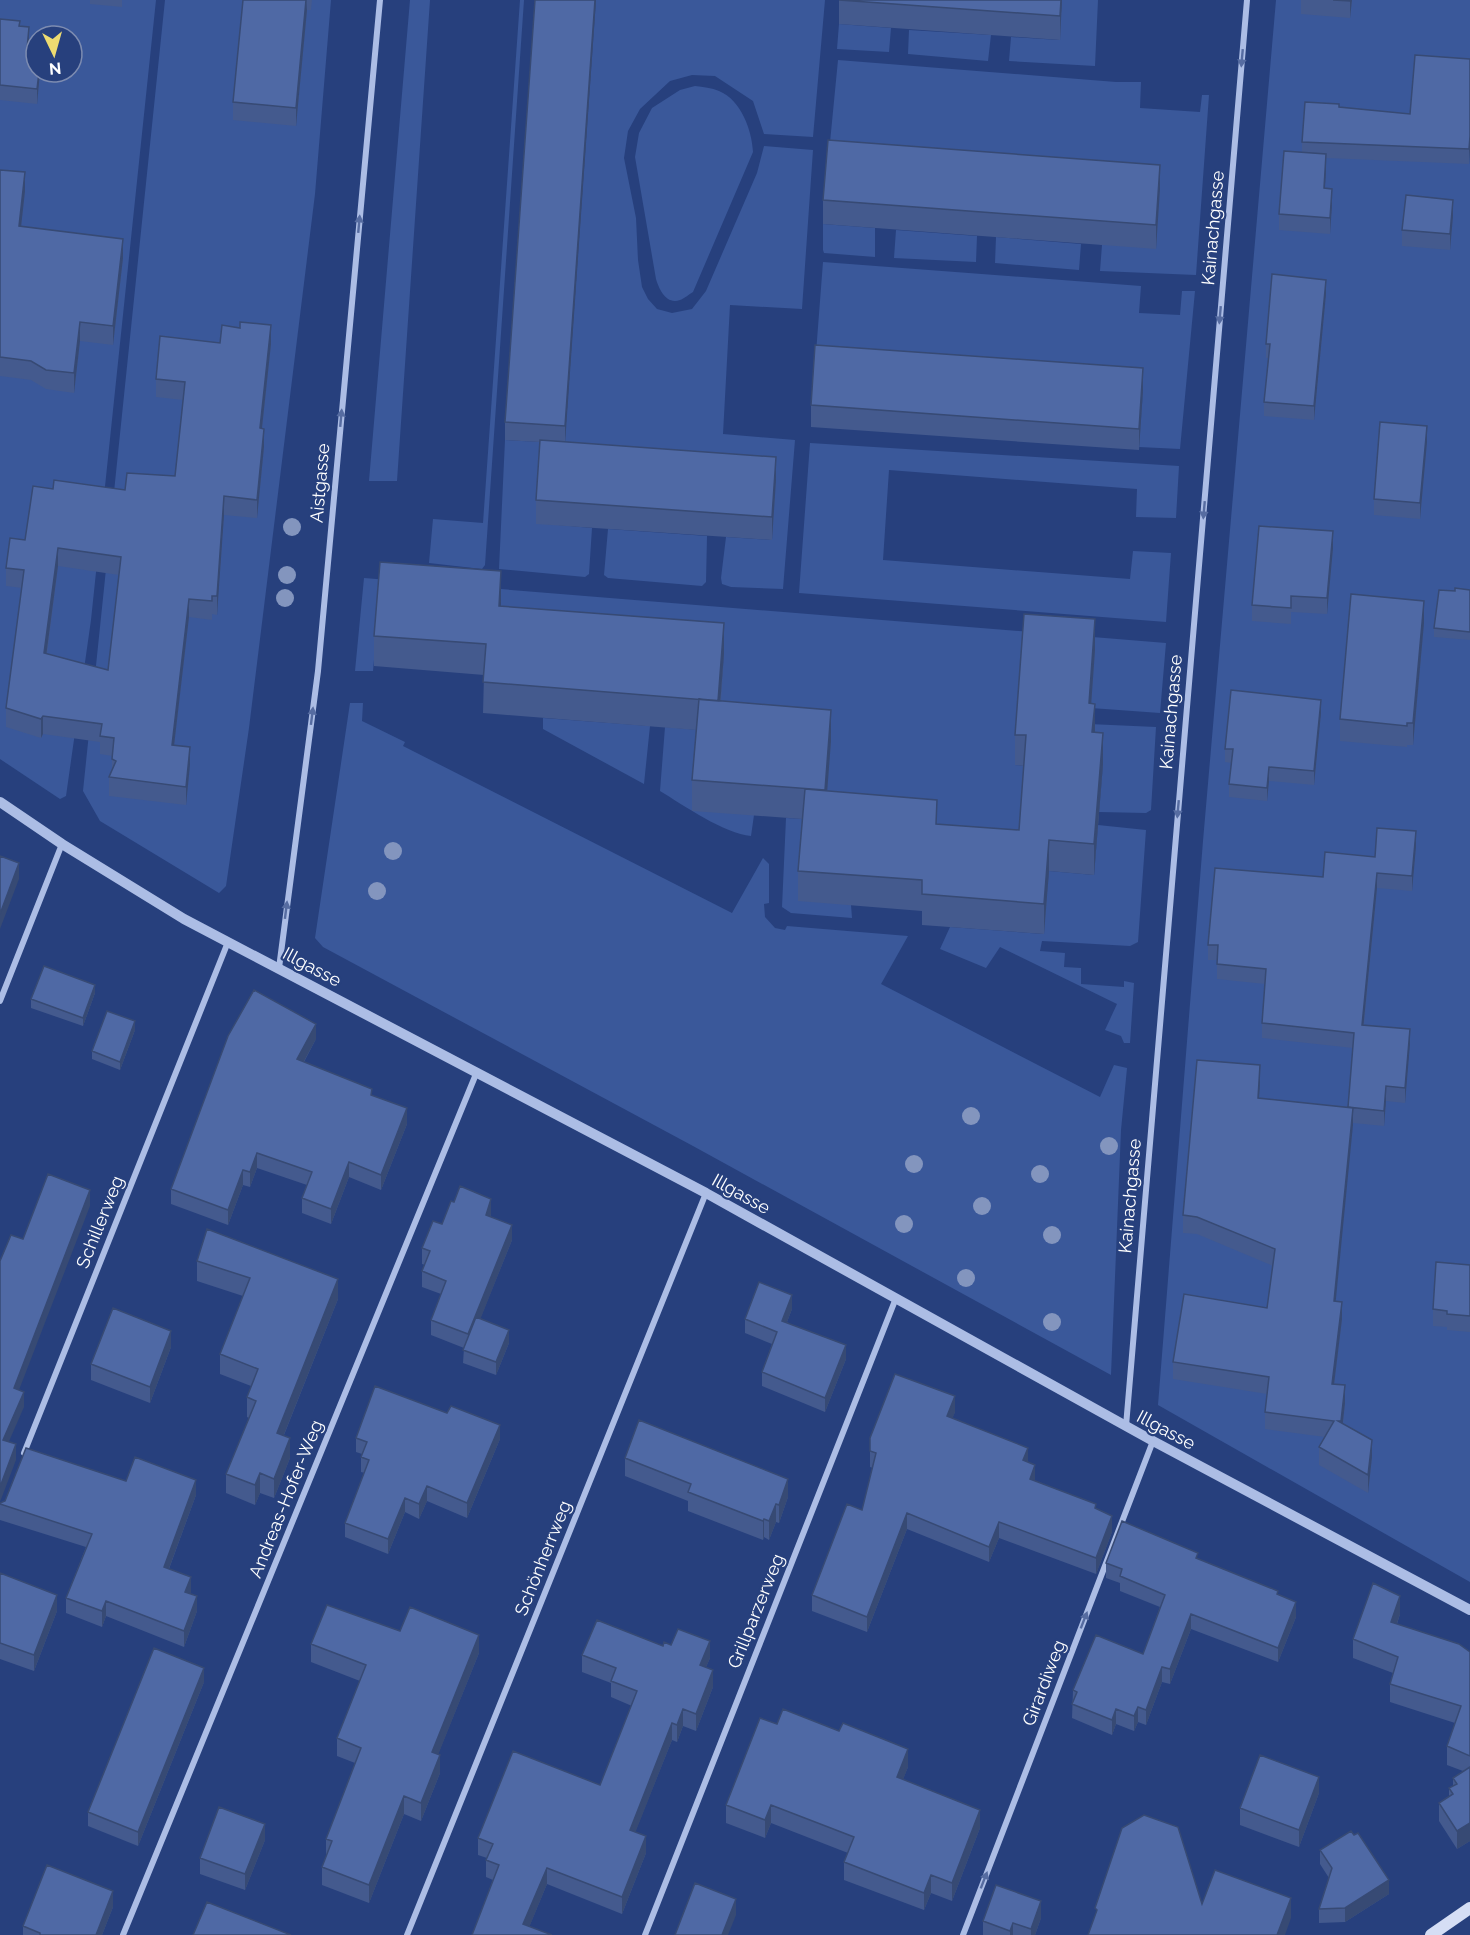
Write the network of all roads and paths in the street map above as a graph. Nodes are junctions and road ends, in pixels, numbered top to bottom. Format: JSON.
{"nodes":[{"id":1,"x":380,"y":0,"type":"edge"},
{"id":2,"x":1247,"y":0,"type":"edge"},
{"id":3,"x":0,"y":802,"type":"edge"},
{"id":4,"x":62,"y":844,"type":"junction"},
{"id":5,"x":228,"y":941,"type":"junction"},
{"id":6,"x":279,"y":968,"type":"junction"},
{"id":7,"x":0,"y":1001,"type":"edge"},
{"id":8,"x":476,"y":1074,"type":"junction"},
{"id":9,"x":706,"y":1193,"type":"junction"},
{"id":10,"x":896,"y":1298,"type":"junction"},
{"id":11,"x":1126,"y":1426,"type":"junction"},
{"id":12,"x":1153,"y":1441,"type":"junction"},
{"id":13,"x":22,"y":1459,"type":"edge"},
{"id":14,"x":1470,"y":1610,"type":"edge"},
{"id":15,"x":1470,"y":1908,"type":"edge"},
{"id":16,"x":123,"y":1935,"type":"edge"},
{"id":17,"x":407,"y":1935,"type":"edge"},
{"id":18,"x":645,"y":1935,"type":"edge"},
{"id":19,"x":963,"y":1935,"type":"edge"},
{"id":20,"x":1431,"y":1935,"type":"edge"}],
"edges":[{"from":6,"to":1,"type":"street","name":"Aistgasse","one_way":true},
{"from":2,"to":11,"type":"street","name":"Kainachgasse","one_way":true},
{"from":3,"to":4,"type":"street","name":"Illgasse"},
{"from":4,"to":5,"type":"street","name":"Illgasse"},
{"from":4,"to":7,"type":"street"},
{"from":5,"to":6,"type":"street","name":"Illgasse"},
{"from":5,"to":13,"type":"street","name":"Schillerweg"},
{"from":6,"to":8,"type":"street","name":"Illgasse"},
{"from":8,"to":9,"type":"street","name":"Illgasse"},
{"from":8,"to":16,"type":"street","name":"Andreas-Hofer-Weg"},
{"from":9,"to":10,"type":"street","name":"Illgasse"},
{"from":9,"to":17,"type":"street","name":"Schönherrweg"},
{"from":10,"to":11,"type":"street","name":"Illgasse"},
{"from":10,"to":18,"type":"street","name":"Grillparzerweg"},
{"from":11,"to":12,"type":"street","name":"Illgasse"},
{"from":12,"to":14,"type":"street","name":"Illgasse"},
{"from":19,"to":12,"type":"street","name":"Girardiweg","one_way":true},
{"from":15,"to":20,"type":"main road"}]}
